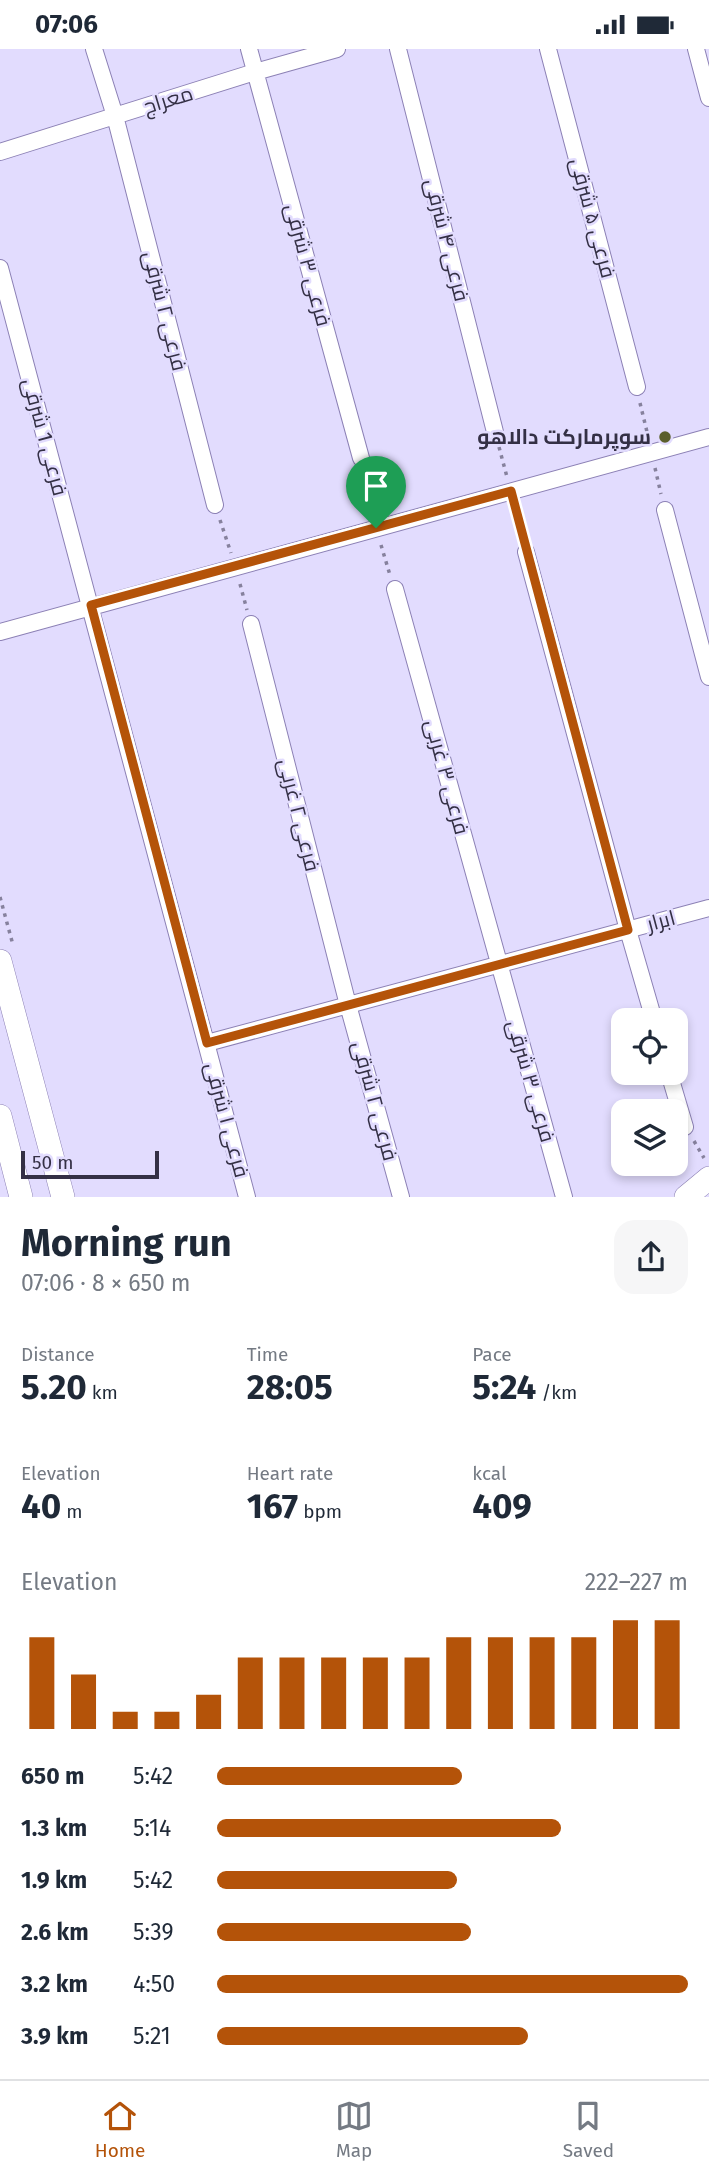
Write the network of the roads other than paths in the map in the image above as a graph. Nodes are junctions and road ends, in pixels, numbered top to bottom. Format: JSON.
{"nodes":[{"id":1,"x":94,"y":49,"type":"edge"},
{"id":2,"x":249,"y":49,"type":"edge"},
{"id":3,"x":337,"y":49,"type":"edge"},
{"id":4,"x":398,"y":49,"type":"edge"},
{"id":5,"x":548,"y":49,"type":"edge"},
{"id":6,"x":696,"y":49,"type":"edge"},
{"id":7,"x":255,"y":72,"type":"junction"},
{"id":8,"x":709,"y":98,"type":"edge"},
{"id":9,"x":115,"y":116,"type":"junction"},
{"id":10,"x":0,"y":152,"type":"edge"},
{"id":11,"x":0,"y":268,"type":"edge"},
{"id":12,"x":637,"y":387,"type":"road end"},
{"id":13,"x":495,"y":432,"type":"road end"},
{"id":14,"x":709,"y":437,"type":"edge"},
{"id":15,"x":362,"y":458,"type":"road end"},
{"id":16,"x":215,"y":505,"type":"road end"},
{"id":17,"x":665,"y":510,"type":"road end"},
{"id":18,"x":526,"y":552,"type":"road end"},
{"id":19,"x":395,"y":589,"type":"road end"},
{"id":20,"x":91,"y":605,"type":"junction"},
{"id":21,"x":251,"y":624,"type":"road end"},
{"id":22,"x":0,"y":632,"type":"edge"},
{"id":23,"x":709,"y":677,"type":"edge"},
{"id":24,"x":709,"y":908,"type":"edge"},
{"id":25,"x":628,"y":930,"type":"junction"},
{"id":26,"x":0,"y":961,"type":"edge"},
{"id":27,"x":498,"y":965,"type":"junction"},
{"id":28,"x":348,"y":1006,"type":"junction"},
{"id":29,"x":651,"y":1008,"type":"edge"},
{"id":30,"x":207,"y":1043,"type":"junction"},
{"id":31,"x":0,"y":1116,"type":"edge"},
{"id":32,"x":709,"y":1178,"type":"edge"},
{"id":33,"x":21,"y":1197,"type":"edge"},
{"id":34,"x":63,"y":1197,"type":"edge"},
{"id":35,"x":247,"y":1197,"type":"edge"},
{"id":36,"x":401,"y":1197,"type":"edge"},
{"id":37,"x":564,"y":1197,"type":"edge"},
{"id":38,"x":685,"y":1197,"type":"edge"}],
"edges":[{"from":1,"to":9,"type":"street"},
{"from":2,"to":7,"type":"street"},
{"from":3,"to":7,"type":"street","name":"معراج"},
{"from":4,"to":13,"type":"street","name":"فرعی ۴ شرقی"},
{"from":5,"to":12,"type":"street","name":"فرعی ۵ شرقی"},
{"from":6,"to":8,"type":"street"},
{"from":7,"to":9,"type":"street","name":"معراج"},
{"from":7,"to":15,"type":"street","name":"فرعی ۳ شرقی"},
{"from":9,"to":10,"type":"street","name":"معراج"},
{"from":9,"to":16,"type":"street","name":"فرعی ۲ شرقی"},
{"from":11,"to":20,"type":"street","name":"فرعی 1 شرقی"},
{"from":14,"to":20,"type":"street"},
{"from":17,"to":23,"type":"street"},
{"from":18,"to":25,"type":"street"},
{"from":19,"to":27,"type":"street","name":"فرعی ۳ غربی"},
{"from":20,"to":22,"type":"street"},
{"from":20,"to":30,"type":"street","name":"فرعی 1 شرقی"},
{"from":21,"to":28,"type":"street","name":"فرعی ۲ غربی"},
{"from":24,"to":25,"type":"street","name":"ابرار"},
{"from":25,"to":27,"type":"street","name":"ابرار"},
{"from":25,"to":29,"type":"street"},
{"from":26,"to":34,"type":"main road"},
{"from":27,"to":28,"type":"street","name":"ابرار"},
{"from":27,"to":37,"type":"street","name":"فرعی ۳ شرقی"},
{"from":28,"to":30,"type":"street","name":"ابرار"},
{"from":28,"to":36,"type":"street","name":"فرعی ۲ شرقی"},
{"from":30,"to":35,"type":"street","name":"فرعی ۱ شرقی"},
{"from":31,"to":33,"type":"main road"},
{"from":32,"to":38,"type":"main road"}]}
